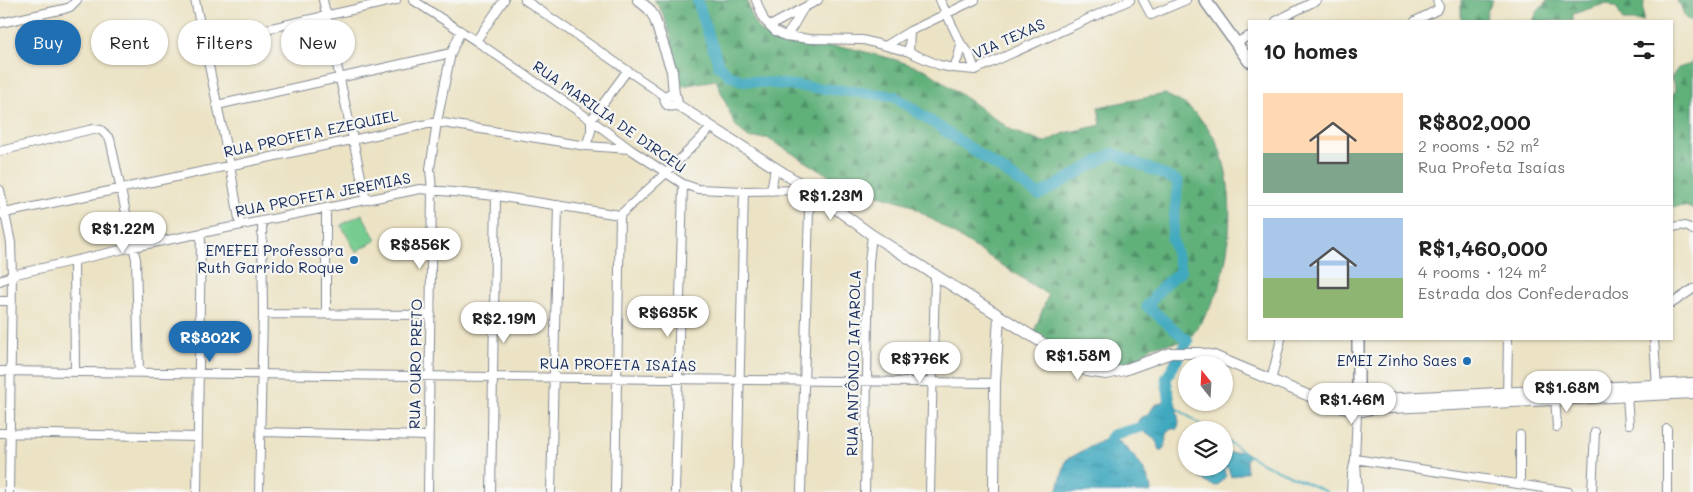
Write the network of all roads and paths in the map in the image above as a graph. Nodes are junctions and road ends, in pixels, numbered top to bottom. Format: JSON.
{"nodes":[{"id":1,"x":195,"y":0,"type":"edge"},
{"id":2,"x":323,"y":0,"type":"edge"},
{"id":3,"x":396,"y":0,"type":"edge"},
{"id":4,"x":413,"y":0,"type":"edge"},
{"id":5,"x":504,"y":0,"type":"edge"},
{"id":6,"x":525,"y":0,"type":"edge"},
{"id":7,"x":638,"y":0,"type":"edge"},
{"id":8,"x":756,"y":0,"type":"edge"},
{"id":9,"x":818,"y":0,"type":"edge"},
{"id":10,"x":940,"y":0,"type":"edge"},
{"id":11,"x":974,"y":0,"type":"edge"},
{"id":12,"x":1130,"y":0,"type":"edge"},
{"id":13,"x":1143,"y":0,"type":"edge"},
{"id":14,"x":1185,"y":0,"type":"edge"},
{"id":15,"x":1205,"y":0,"type":"edge"},
{"id":16,"x":1317,"y":0,"type":"edge"},
{"id":17,"x":76,"y":1,"type":"edge"},
{"id":18,"x":1438,"y":3,"type":"edge"},
{"id":19,"x":807,"y":5,"type":"junction"},
{"id":20,"x":946,"y":13,"type":"junction"},
{"id":21,"x":326,"y":15,"type":"junction"},
{"id":22,"x":199,"y":20,"type":"edge"},
{"id":23,"x":1278,"y":20,"type":"edge"},
{"id":24,"x":1417,"y":20,"type":"edge"},
{"id":25,"x":0,"y":23,"type":"edge"},
{"id":26,"x":770,"y":26,"type":"junction"},
{"id":27,"x":271,"y":28,"type":"edge"},
{"id":28,"x":461,"y":31,"type":"junction"},
{"id":29,"x":910,"y":31,"type":"junction"},
{"id":30,"x":784,"y":36,"type":"junction"},
{"id":31,"x":1248,"y":36,"type":"edge"},
{"id":32,"x":476,"y":41,"type":"junction"},
{"id":33,"x":1235,"y":43,"type":"junction"},
{"id":34,"x":961,"y":44,"type":"junction"},
{"id":35,"x":887,"y":45,"type":"junction"},
{"id":36,"x":909,"y":52,"type":"junction"},
{"id":37,"x":451,"y":53,"type":"junction"},
{"id":38,"x":1248,"y":60,"type":"edge"},
{"id":39,"x":209,"y":65,"type":"edge"},
{"id":40,"x":953,"y":68,"type":"junction"},
{"id":41,"x":975,"y":70,"type":"junction"},
{"id":42,"x":627,"y":71,"type":"junction"},
{"id":43,"x":340,"y":76,"type":"junction"},
{"id":44,"x":671,"y":98,"type":"junction"},
{"id":45,"x":217,"y":104,"type":"junction"},
{"id":46,"x":591,"y":120,"type":"junction"},
{"id":47,"x":437,"y":122,"type":"junction"},
{"id":48,"x":712,"y":127,"type":"junction"},
{"id":49,"x":353,"y":139,"type":"junction"},
{"id":50,"x":616,"y":144,"type":"junction"},
{"id":51,"x":586,"y":146,"type":"junction"},
{"id":52,"x":630,"y":149,"type":"joint"},
{"id":53,"x":0,"y":151,"type":"edge"},
{"id":54,"x":230,"y":165,"type":"junction"},
{"id":55,"x":775,"y":168,"type":"junction"},
{"id":56,"x":666,"y":173,"type":"junction"},
{"id":57,"x":683,"y":184,"type":"junction"},
{"id":58,"x":122,"y":189,"type":"junction"},
{"id":59,"x":0,"y":190,"type":"edge"},
{"id":60,"x":432,"y":190,"type":"junction"},
{"id":61,"x":771,"y":190,"type":"junction"},
{"id":62,"x":744,"y":191,"type":"junction"},
{"id":63,"x":813,"y":192,"type":"junction"},
{"id":64,"x":496,"y":196,"type":"junction"},
{"id":65,"x":366,"y":200,"type":"junction"},
{"id":66,"x":558,"y":205,"type":"junction"},
{"id":67,"x":326,"y":209,"type":"junction"},
{"id":68,"x":3,"y":214,"type":"edge"},
{"id":69,"x":620,"y":215,"type":"junction"},
{"id":70,"x":262,"y":221,"type":"junction"},
{"id":71,"x":240,"y":225,"type":"junction"},
{"id":72,"x":1673,"y":227,"type":"edge"},
{"id":73,"x":1693,"y":230,"type":"edge"},
{"id":74,"x":201,"y":234,"type":"junction"},
{"id":75,"x":872,"y":235,"type":"junction"},
{"id":76,"x":133,"y":247,"type":"junction"},
{"id":77,"x":74,"y":261,"type":"junction"},
{"id":78,"x":12,"y":275,"type":"junction"},
{"id":79,"x":935,"y":276,"type":"junction"},
{"id":80,"x":0,"y":281,"type":"edge"},
{"id":81,"x":1693,"y":288,"type":"edge"},
{"id":82,"x":0,"y":301,"type":"edge"},
{"id":83,"x":12,"y":301,"type":"junction"},
{"id":84,"x":1673,"y":303,"type":"edge"},
{"id":85,"x":326,"y":313,"type":"junction"},
{"id":86,"x":263,"y":314,"type":"junction"},
{"id":87,"x":430,"y":315,"type":"junction"},
{"id":88,"x":999,"y":316,"type":"junction"},
{"id":89,"x":1281,"y":340,"type":"edge"},
{"id":90,"x":1358,"y":340,"type":"edge"},
{"id":91,"x":1508,"y":340,"type":"edge"},
{"id":92,"x":1654,"y":340,"type":"edge"},
{"id":93,"x":0,"y":371,"type":"edge"},
{"id":94,"x":12,"y":371,"type":"junction"},
{"id":95,"x":74,"y":372,"type":"junction"},
{"id":96,"x":139,"y":372,"type":"junction"},
{"id":97,"x":198,"y":373,"type":"junction"},
{"id":98,"x":262,"y":374,"type":"junction"},
{"id":99,"x":428,"y":376,"type":"junction"},
{"id":100,"x":492,"y":376,"type":"junction"},
{"id":101,"x":553,"y":378,"type":"junction"},
{"id":102,"x":616,"y":378,"type":"junction"},
{"id":103,"x":678,"y":379,"type":"junction"},
{"id":104,"x":740,"y":380,"type":"junction"},
{"id":105,"x":803,"y":381,"type":"junction"},
{"id":106,"x":1270,"y":381,"type":"junction"},
{"id":107,"x":868,"y":382,"type":"junction"},
{"id":108,"x":932,"y":382,"type":"junction"},
{"id":109,"x":995,"y":383,"type":"junction"},
{"id":110,"x":1693,"y":383,"type":"edge"},
{"id":111,"x":1657,"y":390,"type":"junction"},
{"id":112,"x":1693,"y":393,"type":"edge"},
{"id":113,"x":1555,"y":395,"type":"junction"},
{"id":114,"x":1627,"y":396,"type":"junction"},
{"id":115,"x":1507,"y":397,"type":"junction"},
{"id":116,"x":1358,"y":406,"type":"junction"},
{"id":117,"x":1629,"y":424,"type":"dead end"},
{"id":118,"x":1557,"y":427,"type":"dead end"},
{"id":119,"x":1667,"y":429,"type":"dead end"},
{"id":120,"x":261,"y":432,"type":"junction"},
{"id":121,"x":1595,"y":432,"type":"dead end"},
{"id":122,"x":0,"y":433,"type":"edge"},
{"id":123,"x":10,"y":433,"type":"junction"},
{"id":124,"x":1520,"y":435,"type":"dead end"},
{"id":125,"x":428,"y":436,"type":"junction"},
{"id":126,"x":197,"y":437,"type":"junction"},
{"id":127,"x":1355,"y":459,"type":"junction"},
{"id":128,"x":1520,"y":484,"type":"junction"},
{"id":129,"x":9,"y":492,"type":"edge"},
{"id":130,"x":197,"y":492,"type":"edge"},
{"id":131,"x":259,"y":492,"type":"edge"},
{"id":132,"x":428,"y":492,"type":"edge"},
{"id":133,"x":491,"y":492,"type":"edge"},
{"id":134,"x":551,"y":492,"type":"edge"},
{"id":135,"x":615,"y":492,"type":"edge"},
{"id":136,"x":675,"y":492,"type":"edge"},
{"id":137,"x":737,"y":492,"type":"edge"},
{"id":138,"x":800,"y":492,"type":"edge"},
{"id":139,"x":866,"y":492,"type":"edge"},
{"id":140,"x":930,"y":492,"type":"edge"},
{"id":141,"x":994,"y":492,"type":"edge"},
{"id":142,"x":1351,"y":492,"type":"edge"},
{"id":143,"x":1358,"y":492,"type":"edge"},
{"id":144,"x":1570,"y":492,"type":"edge"},
{"id":145,"x":1592,"y":492,"type":"edge"},
{"id":146,"x":1667,"y":492,"type":"edge"}],
"edges":[{"from":1,"to":22,"type":"street"},
{"from":2,"to":21,"type":"street"},
{"from":3,"to":21,"type":"street"},
{"from":4,"to":28,"type":"street","name":"RUA MARILIA DE DIRCEU"},
{"from":5,"to":32,"type":"street"},
{"from":6,"to":42,"type":"street"},
{"from":7,"to":44,"type":"street"},
{"from":8,"to":26,"type":"street"},
{"from":9,"to":19,"type":"street"},
{"from":10,"to":20,"type":"street"},
{"from":11,"to":20,"type":"street"},
{"from":12,"to":41,"type":"street","name":"VIA TEXAS"},
{"from":13,"to":14,"type":"street"},
{"from":15,"to":33,"type":"main road"},
{"from":16,"to":23,"type":"street"},
{"from":17,"to":25,"type":"street"},
{"from":18,"to":24,"type":"street"},
{"from":19,"to":26,"type":"street"},
{"from":19,"to":30,"type":"street"},
{"from":20,"to":29,"type":"street"},
{"from":20,"to":34,"type":"street"},
{"from":21,"to":27,"type":"street"},
{"from":21,"to":43,"type":"street"},
{"from":26,"to":30,"type":"street"},
{"from":28,"to":32,"type":"street","name":"RUA MARILIA DE DIRCEU"},
{"from":28,"to":37,"type":"street","name":"RUA OURO PRETO"},
{"from":29,"to":35,"type":"street"},
{"from":29,"to":36,"type":"street"},
{"from":30,"to":35,"type":"street","name":"VIA TEXAS"},
{"from":31,"to":33,"type":"street"},
{"from":32,"to":46,"type":"street","name":"RUA MARILIA DE DIRCEU"},
{"from":33,"to":38,"type":"main road"},
{"from":34,"to":40,"type":"street"},
{"from":34,"to":41,"type":"street"},
{"from":35,"to":36,"type":"street","name":"VIA TEXAS"},
{"from":36,"to":40,"type":"street","name":"VIA TEXAS"},
{"from":37,"to":43,"type":"street"},
{"from":37,"to":47,"type":"street","name":"RUA OURO PRETO"},
{"from":39,"to":45,"type":"street"},
{"from":40,"to":41,"type":"street","name":"VIA TEXAS"},
{"from":42,"to":44,"type":"street"},
{"from":42,"to":46,"type":"street"},
{"from":43,"to":45,"type":"street"},
{"from":43,"to":49,"type":"street"},
{"from":44,"to":48,"type":"street"},
{"from":45,"to":54,"type":"street"},
{"from":46,"to":50,"type":"street","name":"RUA MARILIA DE DIRCEU"},
{"from":46,"to":51,"type":"street"},
{"from":47,"to":49,"type":"street","name":"RUA PROFETA EZEQUIEL"},
{"from":47,"to":51,"type":"street","name":"RUA PROFETA EZEQUIEL"},
{"from":47,"to":60,"type":"street","name":"RUA OURO PRETO"},
{"from":48,"to":55,"type":"street"},
{"from":48,"to":56,"type":"street"},
{"from":49,"to":54,"type":"street","name":"RUA PROFETA EZEQUIEL"},
{"from":49,"to":65,"type":"street"},
{"from":50,"to":51,"type":"street","name":"RUA PROFETA EZEQUIEL"},
{"from":50,"to":52,"type":"street","name":"RUA PROFETA EZEQUIEL"},
{"from":52,"to":56,"type":"street","name":"RUA MARILIA DE DIRCEU"},
{"from":53,"to":58,"type":"street"},
{"from":54,"to":58,"type":"street","name":"RUA PROFETA EZEQUIEL"},
{"from":54,"to":71,"type":"street"},
{"from":55,"to":61,"type":"street"},
{"from":55,"to":63,"type":"street"},
{"from":56,"to":57,"type":"street","name":"RUA MARILIA DE DIRCEU"},
{"from":56,"to":69,"type":"street"},
{"from":57,"to":62,"type":"street","name":"RUA MARILIA DE DIRCEU"},
{"from":57,"to":103,"type":"street"},
{"from":58,"to":68,"type":"street","name":"RUA PROFETA EZEQUIEL"},
{"from":58,"to":76,"type":"street"},
{"from":59,"to":68,"type":"street"},
{"from":60,"to":64,"type":"street","name":"RUA PROFETA JEREMIAS"},
{"from":60,"to":65,"type":"street","name":"RUA PROFETA JEREMIAS"},
{"from":60,"to":87,"type":"street","name":"RUA OURO PRETO"},
{"from":61,"to":62,"type":"street","name":"RUA MARILIA DE DIRCEU"},
{"from":61,"to":63,"type":"street","name":"RUA MARILIA DE DIRCEU"},
{"from":62,"to":104,"type":"street"},
{"from":63,"to":75,"type":"street"},
{"from":63,"to":105,"type":"street"},
{"from":64,"to":66,"type":"street","name":"RUA PROFETA JEREMIAS"},
{"from":64,"to":100,"type":"street"},
{"from":65,"to":67,"type":"street","name":"RUA PROFETA JEREMIAS"},
{"from":66,"to":69,"type":"street","name":"RUA PROFETA JEREMIAS"},
{"from":66,"to":101,"type":"street"},
{"from":67,"to":70,"type":"street","name":"RUA PROFETA JEREMIAS"},
{"from":67,"to":85,"type":"street"},
{"from":68,"to":78,"type":"street"},
{"from":69,"to":102,"type":"street"},
{"from":70,"to":71,"type":"street","name":"RUA PROFETA JEREMIAS"},
{"from":70,"to":86,"type":"street"},
{"from":71,"to":74,"type":"street","name":"RUA PROFETA JEREMIAS"},
{"from":72,"to":73,"type":"street"},
{"from":74,"to":76,"type":"street","name":"RUA PROFETA JEREMIAS"},
{"from":74,"to":97,"type":"street"},
{"from":75,"to":79,"type":"street"},
{"from":75,"to":107,"type":"street","name":"RUA ANTÔNIO IATAROLA"},
{"from":76,"to":77,"type":"street","name":"RUA PROFETA JEREMIAS"},
{"from":76,"to":96,"type":"street"},
{"from":77,"to":78,"type":"street","name":"RUA PROFETA JEREMIAS"},
{"from":77,"to":95,"type":"street"},
{"from":78,"to":80,"type":"street","name":"RUA PROFETA JEREMIAS"},
{"from":78,"to":83,"type":"street"},
{"from":79,"to":88,"type":"street"},
{"from":79,"to":108,"type":"street"},
{"from":81,"to":84,"type":"street"},
{"from":82,"to":83,"type":"street"},
{"from":83,"to":94,"type":"street"},
{"from":85,"to":86,"type":"street"},
{"from":85,"to":87,"type":"street"},
{"from":86,"to":98,"type":"street"},
{"from":87,"to":99,"type":"street","name":"RUA OURO PRETO"},
{"from":88,"to":106,"type":"street"},
{"from":88,"to":109,"type":"street"},
{"from":89,"to":106,"type":"street"},
{"from":90,"to":116,"type":"main road"},
{"from":91,"to":115,"type":"street"},
{"from":92,"to":111,"type":"street"},
{"from":93,"to":94,"type":"street","name":"RUA PROFETA ISAÍAS"},
{"from":94,"to":95,"type":"street","name":"RUA PROFETA ISAÍAS"},
{"from":94,"to":123,"type":"street"},
{"from":95,"to":96,"type":"street","name":"RUA PROFETA ISAÍAS"},
{"from":96,"to":97,"type":"street","name":"RUA PROFETA ISAÍAS"},
{"from":97,"to":98,"type":"street","name":"RUA PROFETA ISAÍAS"},
{"from":97,"to":126,"type":"street"},
{"from":98,"to":99,"type":"street","name":"RUA PROFETA ISAÍAS"},
{"from":98,"to":120,"type":"street"},
{"from":99,"to":100,"type":"street","name":"RUA PROFETA ISAÍAS"},
{"from":99,"to":125,"type":"street","name":"RUA OURO PRETO"},
{"from":100,"to":101,"type":"street","name":"RUA PROFETA ISAÍAS"},
{"from":100,"to":133,"type":"street"},
{"from":101,"to":102,"type":"street","name":"RUA PROFETA ISAÍAS"},
{"from":101,"to":134,"type":"street"},
{"from":102,"to":103,"type":"street","name":"RUA PROFETA ISAÍAS"},
{"from":102,"to":135,"type":"street"},
{"from":103,"to":104,"type":"street","name":"RUA PROFETA ISAÍAS"},
{"from":103,"to":136,"type":"street"},
{"from":104,"to":105,"type":"street","name":"RUA PROFETA ISAÍAS"},
{"from":104,"to":137,"type":"street"},
{"from":105,"to":107,"type":"street","name":"RUA PROFETA ISAÍAS"},
{"from":105,"to":138,"type":"street"},
{"from":106,"to":116,"type":"street"},
{"from":107,"to":108,"type":"street","name":"RUA PROFETA ISAÍAS"},
{"from":107,"to":139,"type":"street","name":"RUA ANTÔNIO IATAROLA"},
{"from":108,"to":109,"type":"street","name":"RUA PROFETA ISAÍAS"},
{"from":108,"to":140,"type":"street"},
{"from":109,"to":141,"type":"street"},
{"from":110,"to":111,"type":"street"},
{"from":111,"to":112,"type":"street"},
{"from":111,"to":113,"type":"street"},
{"from":111,"to":114,"type":"street"},
{"from":113,"to":114,"type":"street"},
{"from":113,"to":115,"type":"street"},
{"from":113,"to":118,"type":"street"},
{"from":114,"to":117,"type":"street"},
{"from":115,"to":116,"type":"street"},
{"from":116,"to":127,"type":"street"},
{"from":119,"to":146,"type":"street"},
{"from":120,"to":125,"type":"street"},
{"from":120,"to":131,"type":"street"},
{"from":121,"to":145,"type":"street"},
{"from":122,"to":123,"type":"street"},
{"from":123,"to":126,"type":"street"},
{"from":123,"to":129,"type":"street"},
{"from":124,"to":128,"type":"street"},
{"from":125,"to":132,"type":"street","name":"RUA OURO PRETO"},
{"from":126,"to":130,"type":"street"},
{"from":127,"to":128,"type":"street"},
{"from":127,"to":142,"type":"street"},
{"from":127,"to":143,"type":"street"},
{"from":128,"to":144,"type":"street"}]}
